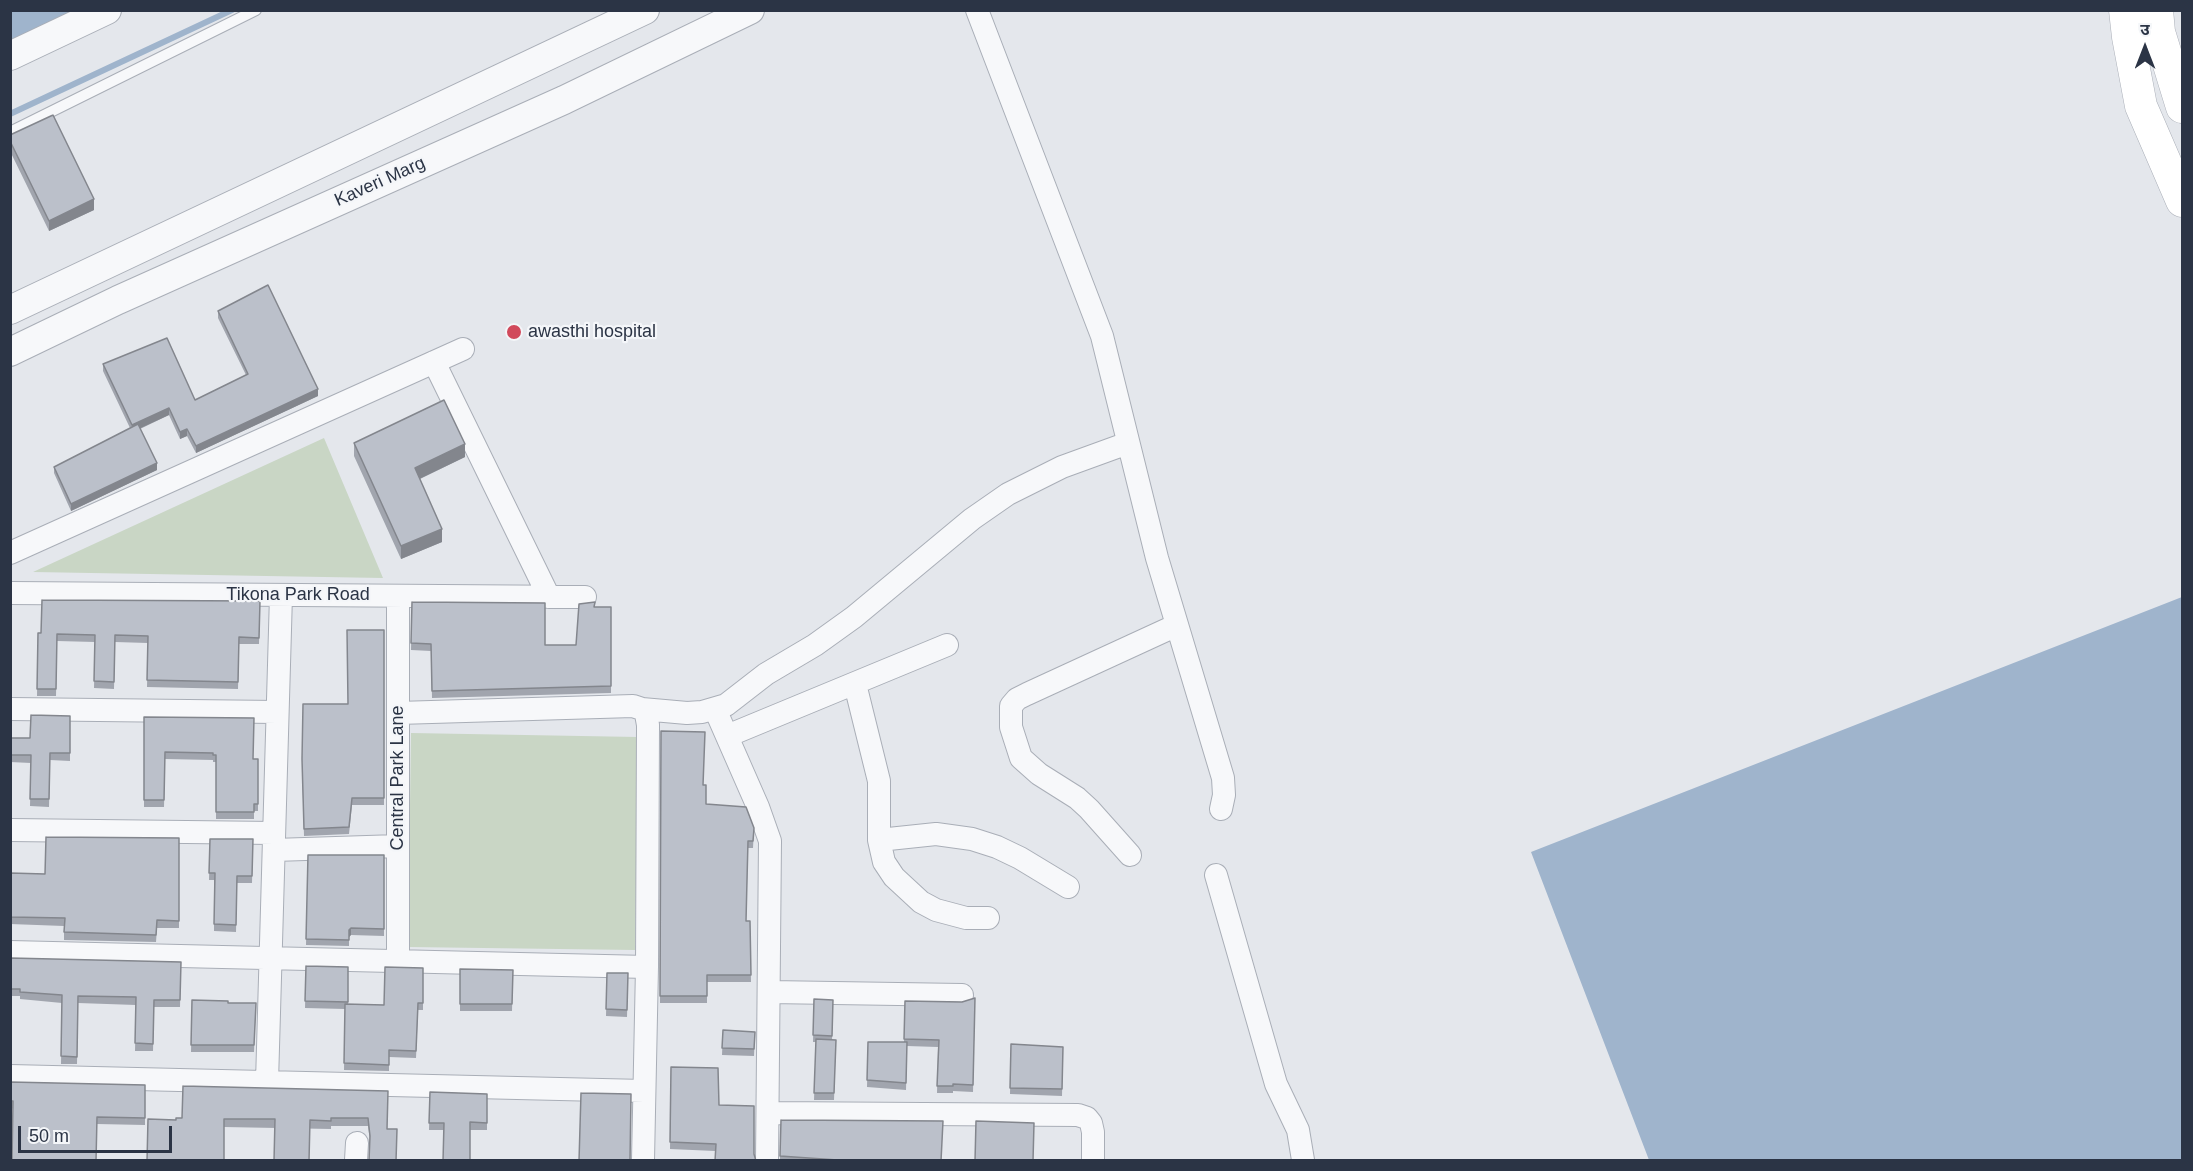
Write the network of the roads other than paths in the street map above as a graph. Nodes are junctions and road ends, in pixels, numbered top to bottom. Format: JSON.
{"nodes":[{"id":1,"x":107,"y":10,"type":"edge"},
{"id":2,"x":256,"y":10,"type":"edge"},
{"id":3,"x":645,"y":10,"type":"edge"},
{"id":4,"x":750,"y":10,"type":"edge"},
{"id":5,"x":977,"y":10,"type":"edge"},
{"id":6,"x":2125,"y":10,"type":"edge"},
{"id":7,"x":2157,"y":10,"type":"edge"},
{"id":8,"x":10,"y":56,"type":"edge"},
{"id":9,"x":542,"y":60,"type":"junction"},
{"id":10,"x":564,"y":100,"type":"junction"},
{"id":11,"x":2182,"y":107,"type":"edge"},
{"id":12,"x":10,"y":132,"type":"edge"},
{"id":13,"x":2182,"y":201,"type":"edge"},
{"id":14,"x":10,"y":310,"type":"edge"},
{"id":15,"x":463,"y":349,"type":"dead end"},
{"id":16,"x":10,"y":352,"type":"edge"},
{"id":17,"x":434,"y":362,"type":"junction"},
{"id":18,"x":1128,"y":443,"type":"junction"},
{"id":19,"x":10,"y":553,"type":"edge"},
{"id":20,"x":10,"y":593,"type":"edge"},
{"id":21,"x":281,"y":594,"type":"junction"},
{"id":22,"x":398,"y":596,"type":"junction"},
{"id":23,"x":549,"y":597,"type":"junction"},
{"id":24,"x":585,"y":597,"type":"dead end"},
{"id":25,"x":1177,"y":625,"type":"junction"},
{"id":26,"x":946,"y":645,"type":"dead end"},
{"id":27,"x":855,"y":684,"type":"junction"},
{"id":28,"x":10,"y":709,"type":"edge"},
{"id":29,"x":642,"y":709,"type":"junction"},
{"id":30,"x":715,"y":709,"type":"junction"},
{"id":31,"x":278,"y":712,"type":"junction"},
{"id":32,"x":398,"y":713,"type":"junction"},
{"id":33,"x":727,"y":736,"type":"junction"},
{"id":34,"x":1221,"y":809,"type":"dead end"},
{"id":35,"x":10,"y":830,"type":"edge"},
{"id":36,"x":879,"y":840,"type":"junction"},
{"id":37,"x":274,"y":841,"type":"junction"},
{"id":38,"x":398,"y":846,"type":"junction"},
{"id":39,"x":1130,"y":855,"type":"dead end"},
{"id":40,"x":1216,"y":875,"type":"dead end"},
{"id":41,"x":1068,"y":887,"type":"dead end"},
{"id":42,"x":988,"y":918,"type":"dead end"},
{"id":43,"x":10,"y":952,"type":"edge"},
{"id":44,"x":271,"y":958,"type":"junction"},
{"id":45,"x":398,"y":961,"type":"junction"},
{"id":46,"x":647,"y":967,"type":"junction"},
{"id":47,"x":770,"y":992,"type":"junction"},
{"id":48,"x":962,"y":995,"type":"dead end"},
{"id":49,"x":10,"y":1076,"type":"edge"},
{"id":50,"x":267,"y":1082,"type":"junction"},
{"id":51,"x":644,"y":1091,"type":"junction"},
{"id":52,"x":768,"y":1113,"type":"junction"},
{"id":53,"x":643,"y":1161,"type":"edge"},
{"id":54,"x":767,"y":1161,"type":"edge"},
{"id":55,"x":1093,"y":1161,"type":"edge"},
{"id":56,"x":1303,"y":1161,"type":"edge"}],
"edges":[{"from":1,"to":8,"type":"street"},
{"from":2,"to":12,"type":"lane"},
{"from":3,"to":9,"type":"street"},
{"from":4,"to":10,"type":"street","name":"Kaveri Marg"},
{"from":5,"to":18,"type":"street"},
{"from":6,"to":13,"type":"main road"},
{"from":7,"to":11,"type":"main road"},
{"from":9,"to":10,"type":"street"},
{"from":9,"to":14,"type":"street"},
{"from":10,"to":16,"type":"street","name":"Kaveri Marg"},
{"from":15,"to":17,"type":"street"},
{"from":17,"to":19,"type":"street"},
{"from":17,"to":23,"type":"street"},
{"from":18,"to":25,"type":"street"},
{"from":18,"to":30,"type":"street"},
{"from":20,"to":21,"type":"street","name":"Tikona Park Road"},
{"from":21,"to":22,"type":"street","name":"Tikona Park Road"},
{"from":21,"to":31,"type":"street"},
{"from":22,"to":23,"type":"street","name":"Tikona Park Road"},
{"from":22,"to":32,"type":"street","name":"Central Park Lane"},
{"from":23,"to":24,"type":"street","name":"Tikona Park Road"},
{"from":25,"to":34,"type":"street"},
{"from":25,"to":39,"type":"street"},
{"from":26,"to":27,"type":"street"},
{"from":27,"to":33,"type":"street"},
{"from":27,"to":36,"type":"street"},
{"from":28,"to":31,"type":"street"},
{"from":29,"to":30,"type":"street"},
{"from":29,"to":32,"type":"street"},
{"from":29,"to":46,"type":"street"},
{"from":30,"to":33,"type":"street"},
{"from":31,"to":37,"type":"street"},
{"from":32,"to":38,"type":"street","name":"Central Park Lane"},
{"from":33,"to":47,"type":"street"},
{"from":35,"to":37,"type":"street"},
{"from":36,"to":41,"type":"street"},
{"from":36,"to":42,"type":"street"},
{"from":37,"to":38,"type":"street"},
{"from":37,"to":44,"type":"street"},
{"from":38,"to":45,"type":"street","name":"Central Park Lane"},
{"from":40,"to":56,"type":"street"},
{"from":43,"to":44,"type":"street"},
{"from":44,"to":45,"type":"street"},
{"from":44,"to":50,"type":"street"},
{"from":45,"to":46,"type":"street"},
{"from":46,"to":51,"type":"street"},
{"from":47,"to":48,"type":"street"},
{"from":47,"to":52,"type":"street"},
{"from":49,"to":50,"type":"street"},
{"from":50,"to":51,"type":"street"},
{"from":51,"to":53,"type":"street"},
{"from":52,"to":54,"type":"street"},
{"from":52,"to":55,"type":"street"}]}
